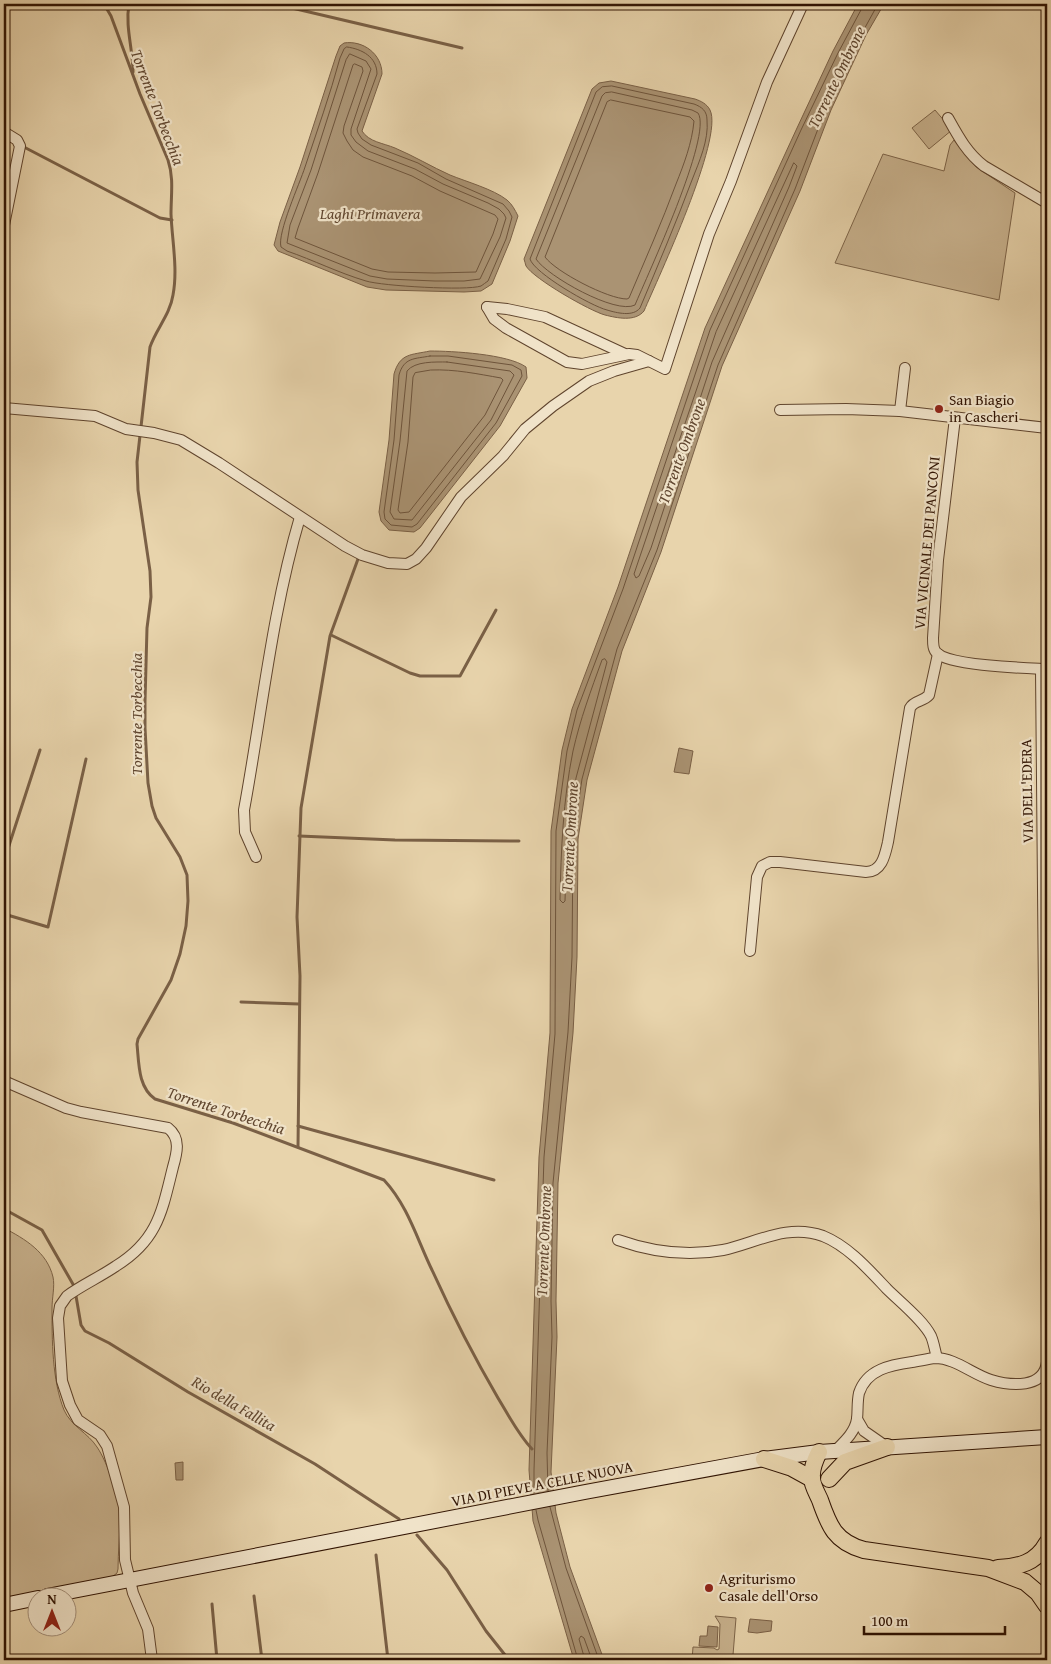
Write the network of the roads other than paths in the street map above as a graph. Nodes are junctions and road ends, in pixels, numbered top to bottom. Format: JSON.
{"nodes":[{"id":1,"x":802,"y":4,"type":"edge"},
{"id":2,"x":948,"y":118,"type":"dead end"},
{"id":3,"x":4,"y":132,"type":"edge"},
{"id":4,"x":1047,"y":203,"type":"edge"},
{"id":5,"x":4,"y":225,"type":"edge"},
{"id":6,"x":625,"y":354,"type":"junction"},
{"id":7,"x":649,"y":361,"type":"junction"},
{"id":8,"x":905,"y":368,"type":"dead end"},
{"id":9,"x":4,"y":408,"type":"edge"},
{"id":10,"x":780,"y":410,"type":"dead end"},
{"id":11,"x":900,"y":411,"type":"junction"},
{"id":12,"x":955,"y":418,"type":"junction"},
{"id":13,"x":1047,"y":428,"type":"edge"},
{"id":14,"x":300,"y":517,"type":"junction"},
{"id":15,"x":938,"y":654,"type":"junction"},
{"id":16,"x":1044,"y":669,"type":"edge"},
{"id":17,"x":256,"y":857,"type":"dead end"},
{"id":18,"x":750,"y":951,"type":"dead end"},
{"id":19,"x":4,"y":1081,"type":"edge"},
{"id":20,"x":618,"y":1240,"type":"dead end"},
{"id":21,"x":1047,"y":1333,"type":"edge"},
{"id":22,"x":936,"y":1358,"type":"junction"},
{"id":23,"x":1047,"y":1362,"type":"edge"},
{"id":24,"x":857,"y":1419,"type":"junction"},
{"id":25,"x":1047,"y":1436,"type":"edge"},
{"id":26,"x":887,"y":1447,"type":"junction"},
{"id":27,"x":836,"y":1450,"type":"junction"},
{"id":28,"x":819,"y":1452,"type":"junction"},
{"id":29,"x":764,"y":1459,"type":"junction"},
{"id":30,"x":812,"y":1479,"type":"junction"},
{"id":31,"x":829,"y":1479,"type":"junction"},
{"id":32,"x":825,"y":1516,"type":"junction"},
{"id":33,"x":1047,"y":1543,"type":"edge"},
{"id":34,"x":988,"y":1568,"type":"junction"},
{"id":35,"x":129,"y":1580,"type":"junction"},
{"id":36,"x":78,"y":1590,"type":"edge"},
{"id":37,"x":28,"y":1600,"type":"edge"},
{"id":38,"x":4,"y":1605,"type":"edge"},
{"id":39,"x":1047,"y":1606,"type":"edge"},
{"id":40,"x":152,"y":1660,"type":"edge"}],
"edges":[{"from":1,"to":7,"type":"street"},
{"from":2,"to":4,"type":"street"},
{"from":3,"to":5,"type":"street"},
{"from":6,"to":6,"type":"street"},
{"from":6,"to":7,"type":"street"},
{"from":7,"to":14,"type":"street"},
{"from":8,"to":11,"type":"street"},
{"from":9,"to":14,"type":"street"},
{"from":10,"to":11,"type":"street"},
{"from":11,"to":12,"type":"street"},
{"from":12,"to":13,"type":"street"},
{"from":12,"to":15,"type":"street","name":"VIA VICINALE DEI PANCONI"},
{"from":14,"to":17,"type":"street"},
{"from":15,"to":16,"type":"street"},
{"from":15,"to":18,"type":"street"},
{"from":16,"to":21,"type":"street","name":"VIA DELL'EDERA"},
{"from":19,"to":35,"type":"street"},
{"from":20,"to":22,"type":"street"},
{"from":22,"to":23,"type":"street"},
{"from":22,"to":24,"type":"street"},
{"from":24,"to":26,"type":"street"},
{"from":24,"to":27,"type":"street"},
{"from":25,"to":26,"type":"main road","name":"VIA DI PIEVE A CELLE NUOVA"},
{"from":26,"to":27,"type":"main road","name":"VIA DI PIEVE A CELLE NUOVA"},
{"from":26,"to":31,"type":"highway"},
{"from":27,"to":28,"type":"main road","name":"VIA DI PIEVE A CELLE NUOVA"},
{"from":28,"to":29,"type":"main road","name":"VIA DI PIEVE A CELLE NUOVA"},
{"from":28,"to":30,"type":"highway"},
{"from":28,"to":31,"type":"highway"},
{"from":29,"to":30,"type":"highway"},
{"from":29,"to":35,"type":"main road","name":"VIA DI PIEVE A CELLE NUOVA"},
{"from":30,"to":32,"type":"highway"},
{"from":31,"to":32,"type":"highway"},
{"from":32,"to":34,"type":"highway"},
{"from":33,"to":34,"type":"highway"},
{"from":34,"to":39,"type":"highway"},
{"from":35,"to":36,"type":"main road","name":"VIA DI PIEVE A CELLE NUOVA"},
{"from":35,"to":40,"type":"street"},
{"from":37,"to":38,"type":"main road"}]}
